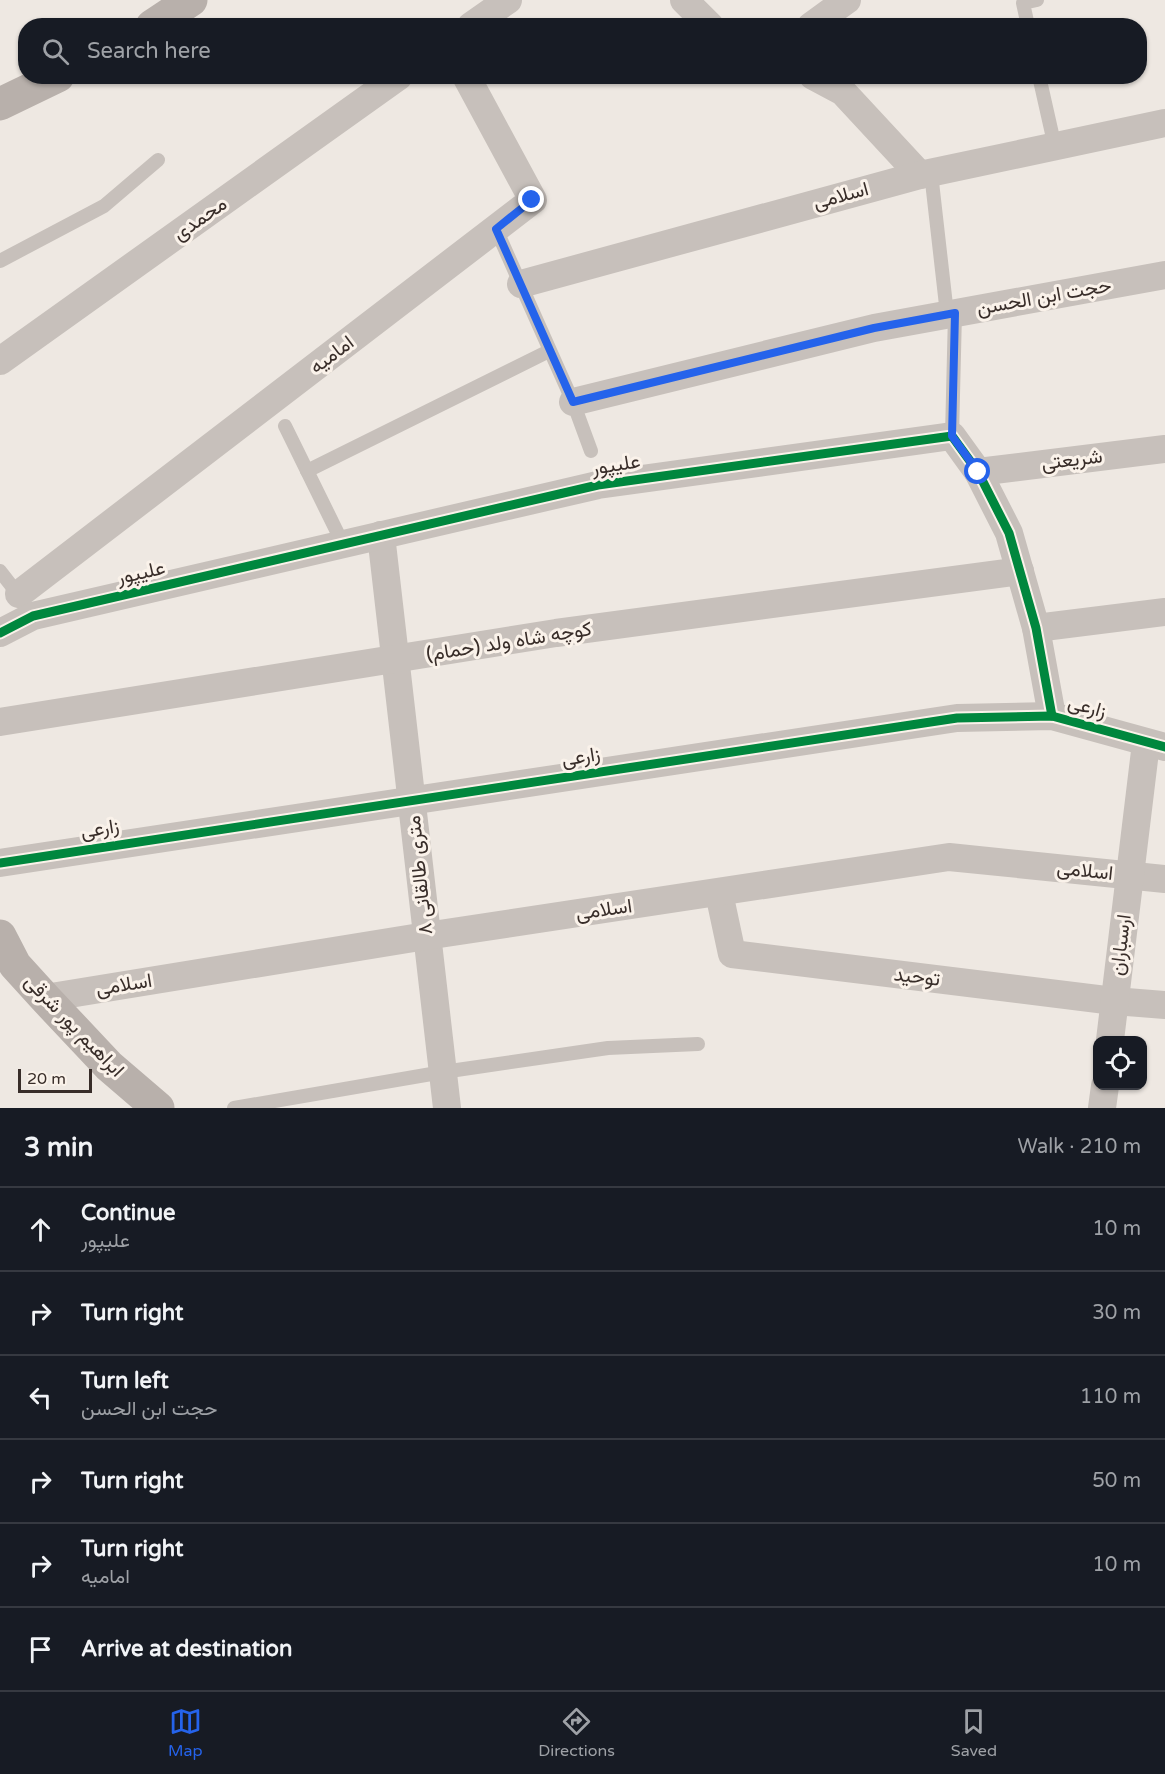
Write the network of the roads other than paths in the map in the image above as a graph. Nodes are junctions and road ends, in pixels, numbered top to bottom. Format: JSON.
{"nodes":[{"id":1,"x":191,"y":0,"type":"edge"},
{"id":2,"x":508,"y":0,"type":"edge"},
{"id":3,"x":684,"y":0,"type":"edge"},
{"id":4,"x":847,"y":0,"type":"edge"},
{"id":5,"x":1036,"y":0,"type":"edge"},
{"id":6,"x":164,"y":18,"type":"edge"},
{"id":7,"x":482,"y":18,"type":"edge"},
{"id":8,"x":702,"y":18,"type":"edge"},
{"id":9,"x":822,"y":18,"type":"edge"},
{"id":10,"x":1026,"y":18,"type":"edge"},
{"id":11,"x":41,"y":84,"type":"edge"},
{"id":12,"x":388,"y":84,"type":"edge"},
{"id":13,"x":470,"y":84,"type":"edge"},
{"id":14,"x":828,"y":84,"type":"edge"},
{"id":15,"x":1042,"y":84,"type":"edge"},
{"id":16,"x":0,"y":104,"type":"edge"},
{"id":17,"x":1165,"y":123,"type":"edge"},
{"id":18,"x":1055,"y":147,"type":"junction"},
{"id":19,"x":158,"y":160,"type":"dead end"},
{"id":20,"x":926,"y":174,"type":"junction"},
{"id":21,"x":496,"y":229,"type":"junction"},
{"id":22,"x":0,"y":261,"type":"edge"},
{"id":23,"x":1165,"y":275,"type":"edge"},
{"id":24,"x":521,"y":284,"type":"junction"},
{"id":25,"x":951,"y":314,"type":"junction"},
{"id":26,"x":549,"y":351,"type":"junction"},
{"id":27,"x":0,"y":361,"type":"edge"},
{"id":28,"x":573,"y":402,"type":"junction"},
{"id":29,"x":285,"y":426,"type":"dead end"},
{"id":30,"x":952,"y":436,"type":"junction"},
{"id":31,"x":1165,"y":448,"type":"edge"},
{"id":32,"x":591,"y":451,"type":"dead end"},
{"id":33,"x":307,"y":471,"type":"junction"},
{"id":34,"x":978,"y":472,"type":"junction"},
{"id":35,"x":381,"y":535,"type":"junction"},
{"id":36,"x":344,"y":544,"type":"junction"},
{"id":37,"x":0,"y":571,"type":"edge"},
{"id":38,"x":1020,"y":571,"type":"junction"},
{"id":39,"x":26,"y":605,"type":"junction"},
{"id":40,"x":1165,"y":612,"type":"edge"},
{"id":41,"x":1036,"y":628,"type":"junction"},
{"id":42,"x":0,"y":633,"type":"edge"},
{"id":43,"x":396,"y":661,"type":"junction"},
{"id":44,"x":1052,"y":716,"type":"junction"},
{"id":45,"x":0,"y":722,"type":"edge"},
{"id":46,"x":1155,"y":745,"type":"edge"},
{"id":47,"x":412,"y":800,"type":"junction"},
{"id":48,"x":0,"y":863,"type":"edge"},
{"id":49,"x":1129,"y":876,"type":"junction"},
{"id":50,"x":1165,"y":879,"type":"edge"},
{"id":51,"x":719,"y":893,"type":"junction"},
{"id":52,"x":0,"y":936,"type":"edge"},
{"id":53,"x":426,"y":936,"type":"junction"},
{"id":54,"x":7,"y":967,"type":"edge"},
{"id":55,"x":45,"y":998,"type":"junction"},
{"id":56,"x":1114,"y":1001,"type":"junction"},
{"id":57,"x":1165,"y":1005,"type":"edge"},
{"id":58,"x":1110,"y":1036,"type":"edge"},
{"id":59,"x":698,"y":1044,"type":"dead end"},
{"id":60,"x":443,"y":1072,"type":"junction"},
{"id":61,"x":1104,"y":1090,"type":"edge"},
{"id":62,"x":159,"y":1108,"type":"edge"},
{"id":63,"x":234,"y":1108,"type":"edge"},
{"id":64,"x":447,"y":1108,"type":"edge"},
{"id":65,"x":1102,"y":1108,"type":"edge"}],
"edges":[{"from":1,"to":6,"type":"street"},
{"from":2,"to":7,"type":"street"},
{"from":3,"to":8,"type":"street"},
{"from":4,"to":9,"type":"street"},
{"from":5,"to":10,"type":"lane"},
{"from":11,"to":16,"type":"street"},
{"from":12,"to":27,"type":"street","name":"محمدی"},
{"from":13,"to":21,"type":"street","name":"امامیه"},
{"from":14,"to":20,"type":"street"},
{"from":15,"to":18,"type":"lane"},
{"from":17,"to":18,"type":"street","name":"اسلامی"},
{"from":18,"to":20,"type":"street","name":"اسلامی"},
{"from":19,"to":22,"type":"lane"},
{"from":20,"to":24,"type":"street","name":"اسلامی"},
{"from":20,"to":25,"type":"lane"},
{"from":21,"to":24,"type":"lane"},
{"from":21,"to":39,"type":"street","name":"امامیه"},
{"from":23,"to":25,"type":"street","name":"حجت ابن الحسن"},
{"from":24,"to":26,"type":"lane"},
{"from":25,"to":28,"type":"street","name":"حجت ابن الحسن"},
{"from":25,"to":30,"type":"lane"},
{"from":26,"to":28,"type":"lane"},
{"from":26,"to":33,"type":"lane"},
{"from":28,"to":32,"type":"lane"},
{"from":29,"to":33,"type":"lane"},
{"from":30,"to":34,"type":"street"},
{"from":30,"to":35,"type":"street","name":"علیپور"},
{"from":31,"to":34,"type":"street","name":"شریعتی"},
{"from":33,"to":36,"type":"lane"},
{"from":34,"to":38,"type":"street"},
{"from":35,"to":36,"type":"street","name":"علیپور"},
{"from":35,"to":43,"type":"street","name":"۸ متری طالقانی"},
{"from":36,"to":39,"type":"street","name":"علیپور"},
{"from":37,"to":39,"type":"lane"},
{"from":38,"to":41,"type":"street"},
{"from":38,"to":43,"type":"street","name":"کوچه شاه ولد (حمام)"},
{"from":39,"to":42,"type":"street","name":"علیپور"},
{"from":40,"to":41,"type":"street"},
{"from":41,"to":44,"type":"street"},
{"from":43,"to":45,"type":"street","name":"کوچه شاه ولد (حمام)"},
{"from":43,"to":47,"type":"street","name":"۸ متری طالقانی"},
{"from":44,"to":46,"type":"street","name":"زارعی"},
{"from":44,"to":47,"type":"street","name":"زارعی"},
{"from":46,"to":49,"type":"street","name":"ارسباران"},
{"from":47,"to":48,"type":"street","name":"زارعی"},
{"from":47,"to":53,"type":"street","name":"۸ متری طالقانی"},
{"from":49,"to":50,"type":"street","name":"اسلامی"},
{"from":49,"to":51,"type":"street","name":"اسلامی"},
{"from":49,"to":56,"type":"street","name":"ارسباران"},
{"from":51,"to":53,"type":"street","name":"اسلامی"},
{"from":51,"to":56,"type":"street","name":"توحید"},
{"from":52,"to":54,"type":"street","name":"ابراهیم پور شرقی"},
{"from":53,"to":55,"type":"street","name":"اسلامی"},
{"from":53,"to":60,"type":"street","name":"۸ متری طالقانی"},
{"from":54,"to":55,"type":"street","name":"ابراهیم پور شرقی"},
{"from":55,"to":62,"type":"street","name":"ابراهیم پور شرقی"},
{"from":56,"to":57,"type":"street","name":"توحید"},
{"from":56,"to":58,"type":"street","name":"ارسباران"},
{"from":59,"to":60,"type":"lane"},
{"from":60,"to":63,"type":"lane"},
{"from":60,"to":64,"type":"street","name":"۸ متری طالقانی"},
{"from":61,"to":65,"type":"street"}]}
